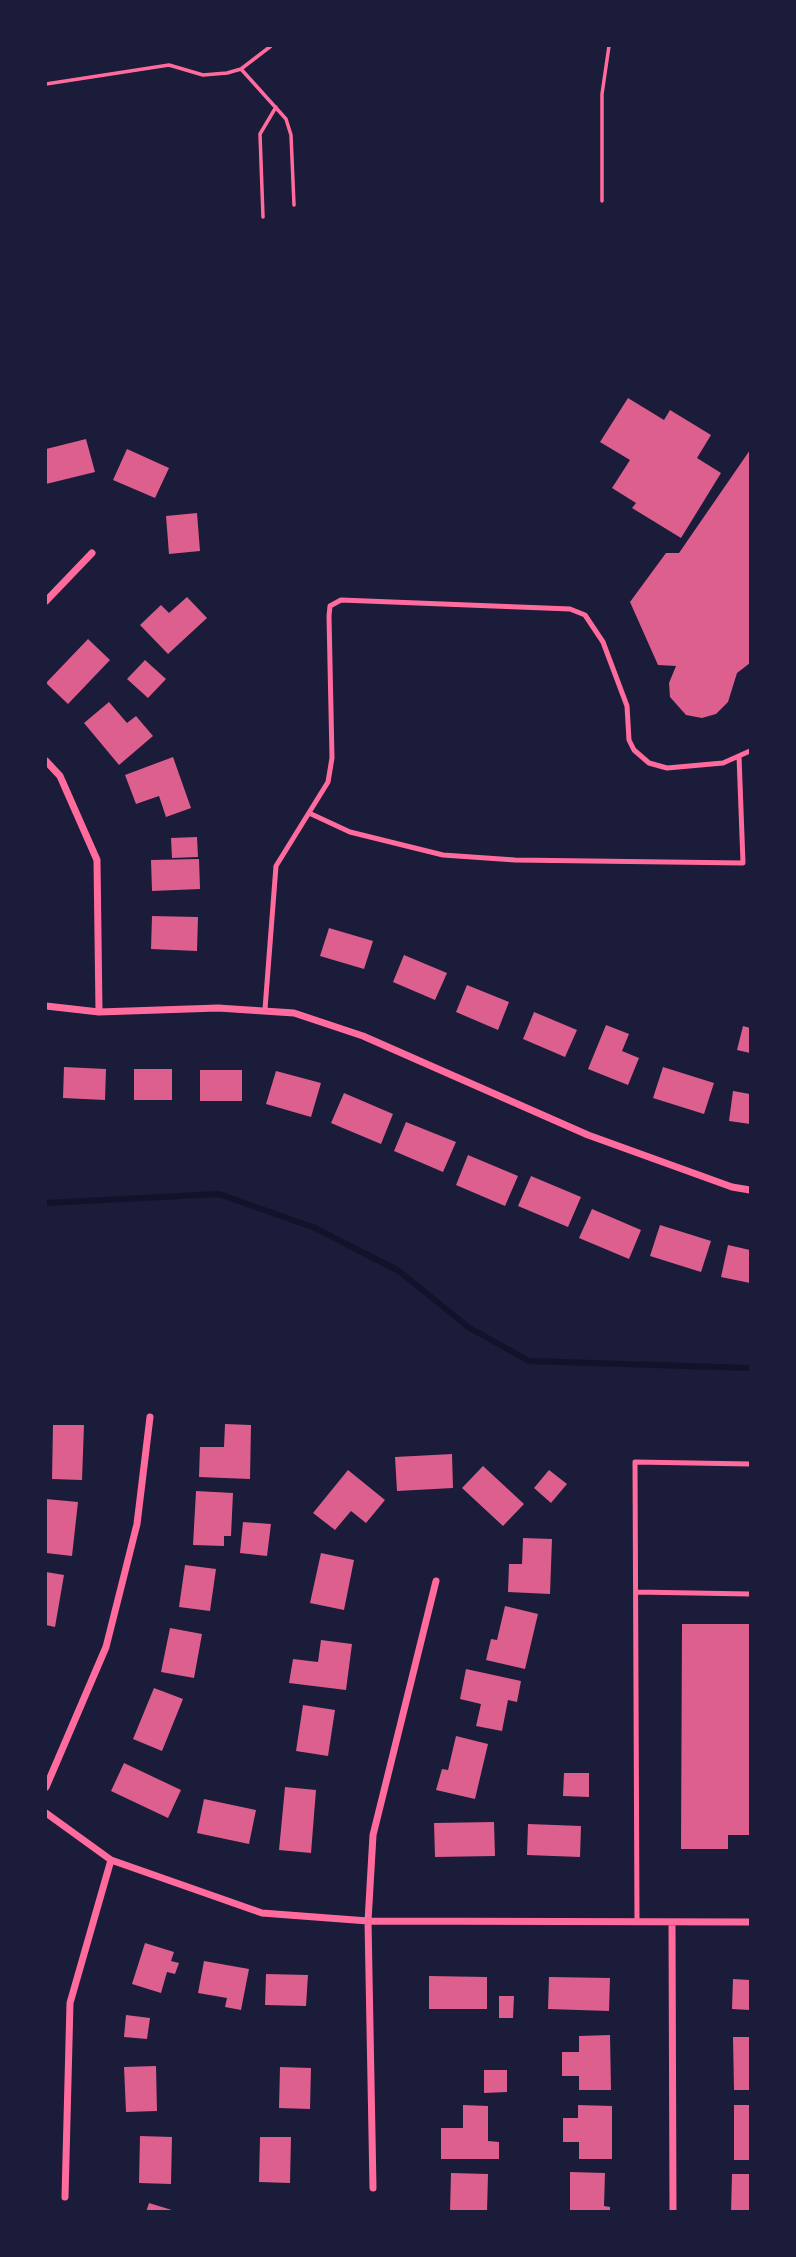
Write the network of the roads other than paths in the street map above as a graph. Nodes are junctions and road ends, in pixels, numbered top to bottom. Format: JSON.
{"nodes":[{"id":1,"x":92,"y":553,"type":"dead end"},
{"id":2,"x":46,"y":601,"type":"edge"},
{"id":3,"x":751,"y":751,"type":"edge"},
{"id":4,"x":739,"y":755,"type":"junction"},
{"id":5,"x":46,"y":761,"type":"edge"},
{"id":6,"x":309,"y":813,"type":"junction"},
{"id":7,"x":46,"y":1006,"type":"edge"},
{"id":8,"x":265,"y":1009,"type":"junction"},
{"id":9,"x":99,"y":1012,"type":"junction"},
{"id":10,"x":751,"y":1190,"type":"edge"},
{"id":11,"x":149,"y":1417,"type":"dead end"},
{"id":12,"x":751,"y":1464,"type":"edge"},
{"id":13,"x":436,"y":1581,"type":"dead end"},
{"id":14,"x":636,"y":1592,"type":"junction"},
{"id":15,"x":751,"y":1594,"type":"edge"},
{"id":16,"x":46,"y":1787,"type":"edge"},
{"id":17,"x":46,"y":1813,"type":"edge"},
{"id":18,"x":111,"y":1860,"type":"junction"},
{"id":19,"x":368,"y":1921,"type":"junction"},
{"id":20,"x":637,"y":1922,"type":"junction"},
{"id":21,"x":672,"y":1922,"type":"junction"},
{"id":22,"x":751,"y":1922,"type":"edge"},
{"id":23,"x":373,"y":2188,"type":"dead end"},
{"id":24,"x":65,"y":2197,"type":"dead end"},
{"id":25,"x":673,"y":2211,"type":"edge"}],
"edges":[{"from":1,"to":2,"type":"street"},
{"from":3,"to":4,"type":"lane"},
{"from":4,"to":6,"type":"lane"},
{"from":4,"to":6,"type":"lane"},
{"from":5,"to":9,"type":"street"},
{"from":6,"to":8,"type":"lane"},
{"from":7,"to":9,"type":"street"},
{"from":8,"to":9,"type":"street"},
{"from":8,"to":10,"type":"street"},
{"from":11,"to":16,"type":"street"},
{"from":12,"to":14,"type":"lane"},
{"from":13,"to":19,"type":"street"},
{"from":14,"to":15,"type":"lane"},
{"from":14,"to":20,"type":"lane"},
{"from":17,"to":18,"type":"street"},
{"from":18,"to":19,"type":"street"},
{"from":18,"to":24,"type":"street"},
{"from":19,"to":20,"type":"street"},
{"from":19,"to":23,"type":"street"},
{"from":20,"to":21,"type":"street"},
{"from":21,"to":22,"type":"street"},
{"from":21,"to":25,"type":"street"}]}
